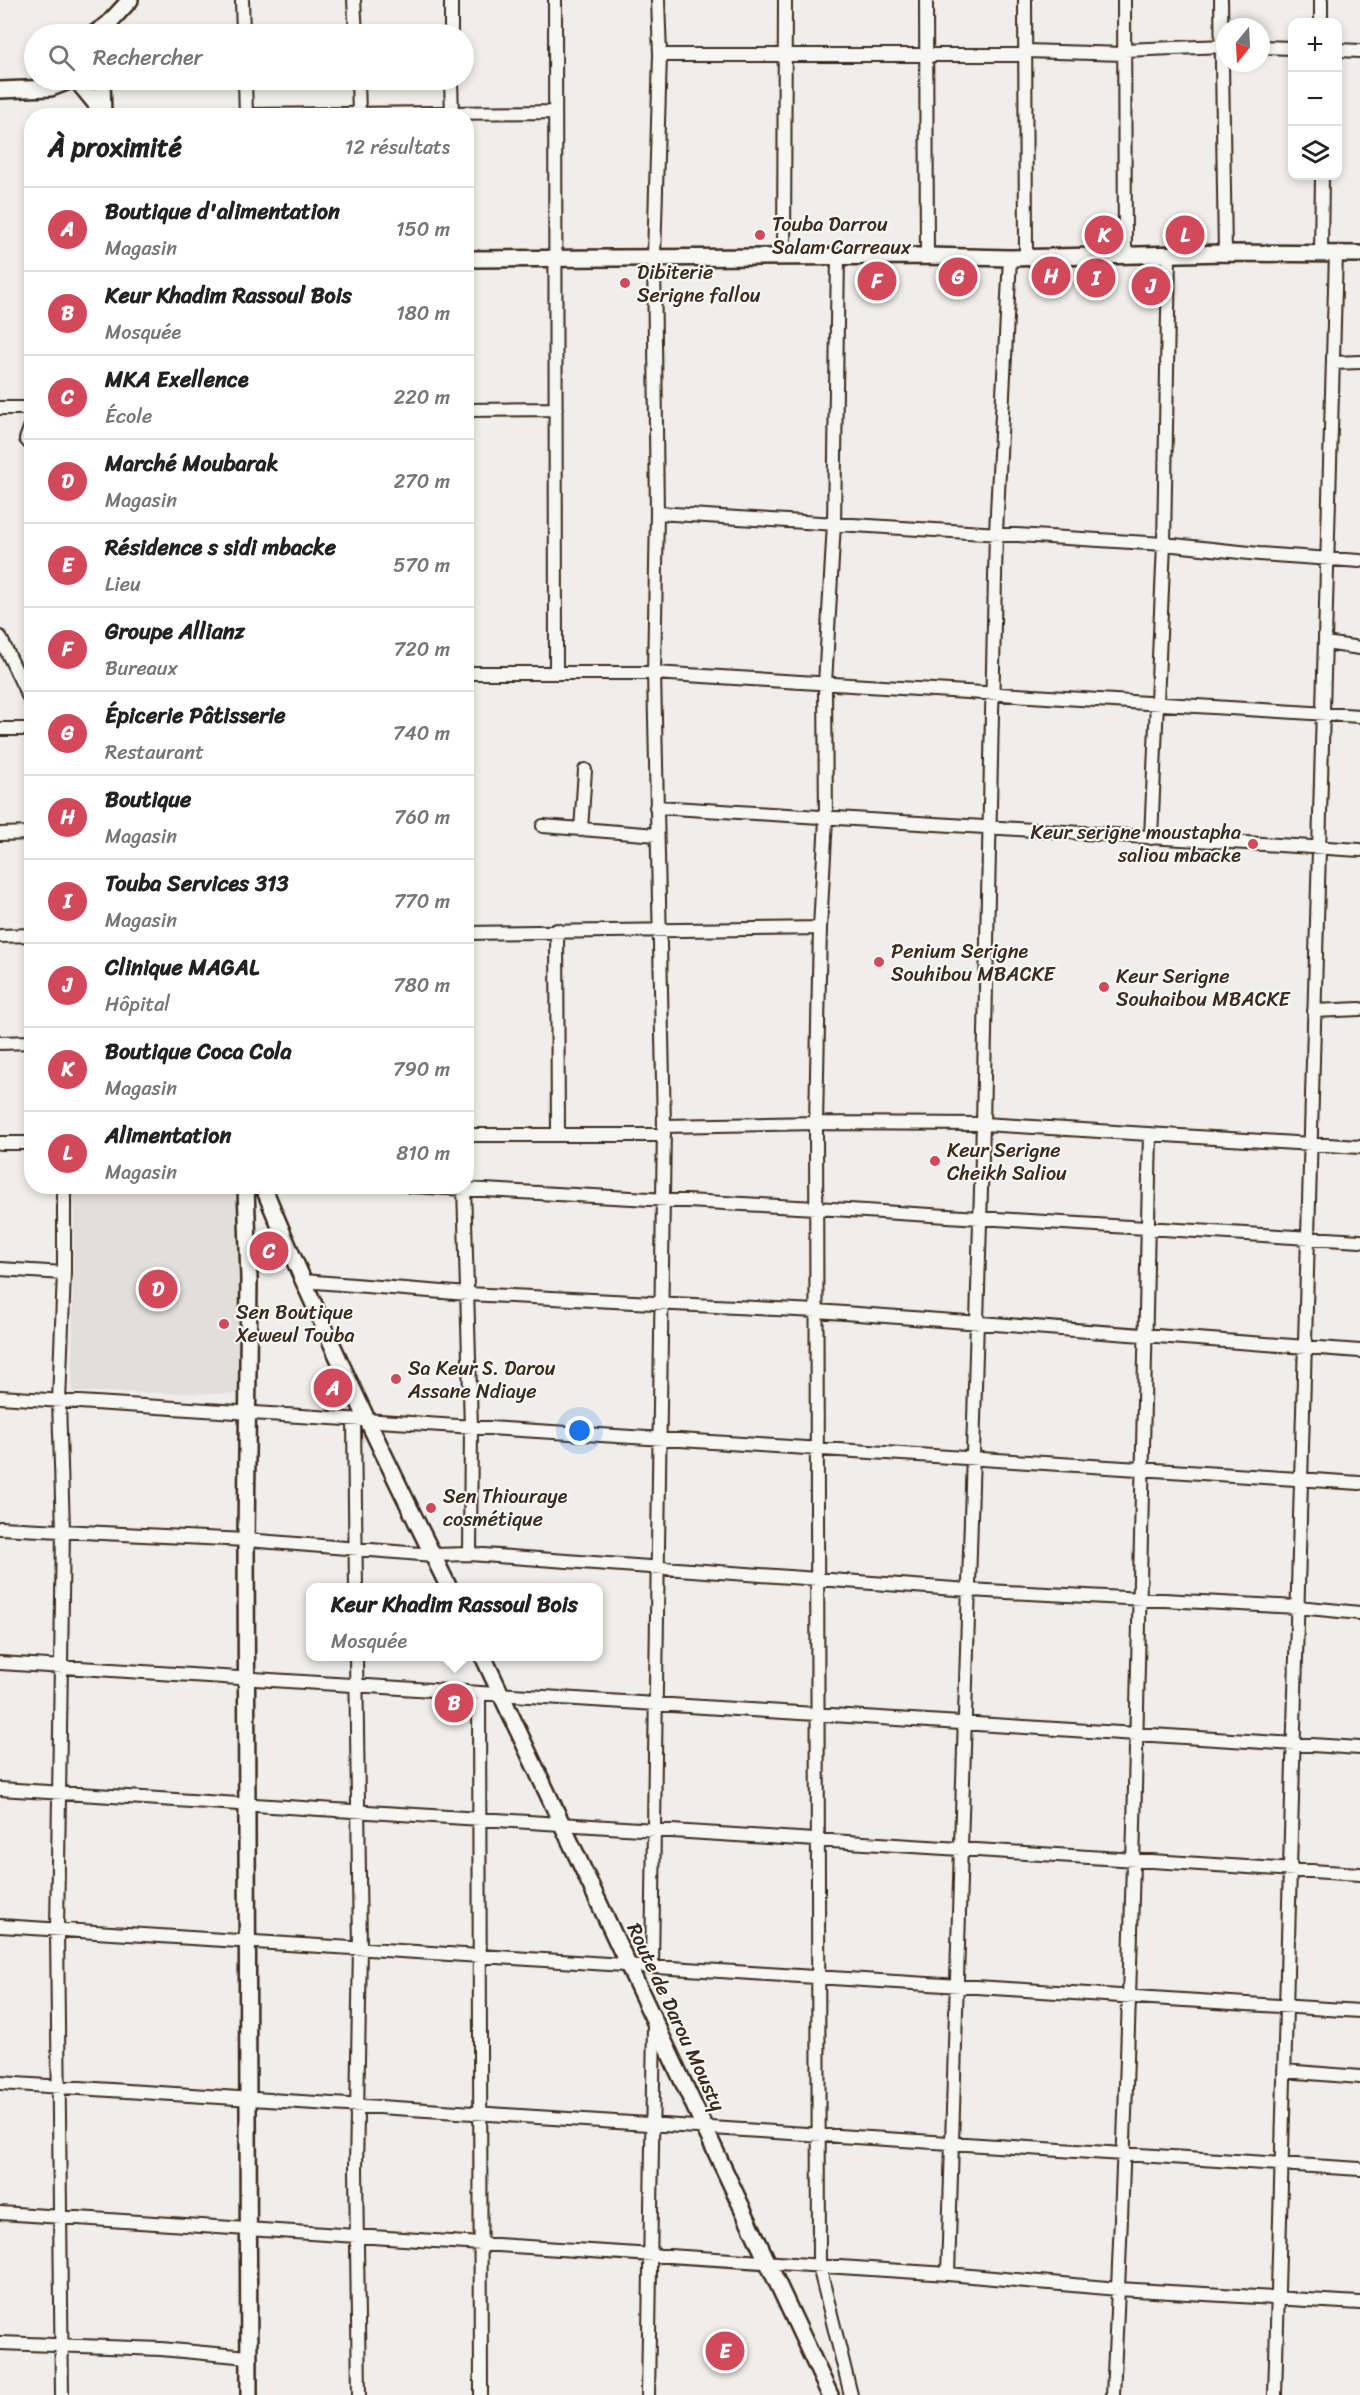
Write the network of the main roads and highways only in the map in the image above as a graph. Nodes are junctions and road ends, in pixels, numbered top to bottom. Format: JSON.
{"nodes":[{"id":1,"x":130,"y":0,"type":"edge"},
{"id":2,"x":110,"y":24,"type":"edge"},
{"id":3,"x":24,"y":80,"type":"edge"},
{"id":4,"x":5,"y":89,"type":"edge"},
{"id":5,"x":24,"y":89,"type":"edge"},
{"id":6,"x":83,"y":90,"type":"edge"},
{"id":7,"x":102,"y":90,"type":"edge"},
{"id":8,"x":98,"y":108,"type":"edge"},
{"id":9,"x":102,"y":108,"type":"edge"},
{"id":10,"x":1360,"y":254,"type":"edge"},
{"id":11,"x":474,"y":259,"type":"edge"},
{"id":12,"x":246,"y":1194,"type":"edge"},
{"id":13,"x":266,"y":1194,"type":"edge"},
{"id":14,"x":447,"y":1583,"type":"edge"},
{"id":15,"x":485,"y":1661,"type":"edge"},
{"id":16,"x":249,"y":2395,"type":"edge"},
{"id":17,"x":830,"y":2395,"type":"edge"}],
"edges":[{"from":1,"to":2,"type":"main road"},
{"from":3,"to":4,"type":"main road"},
{"from":4,"to":5,"type":"main road"},
{"from":6,"to":8,"type":"main road"},
{"from":7,"to":9,"type":"main road"},
{"from":10,"to":11,"type":"main road"},
{"from":12,"to":16,"type":"main road"},
{"from":13,"to":14,"type":"main road"},
{"from":15,"to":17,"type":"main road","name":"Route de Darou Mousty"}]}
